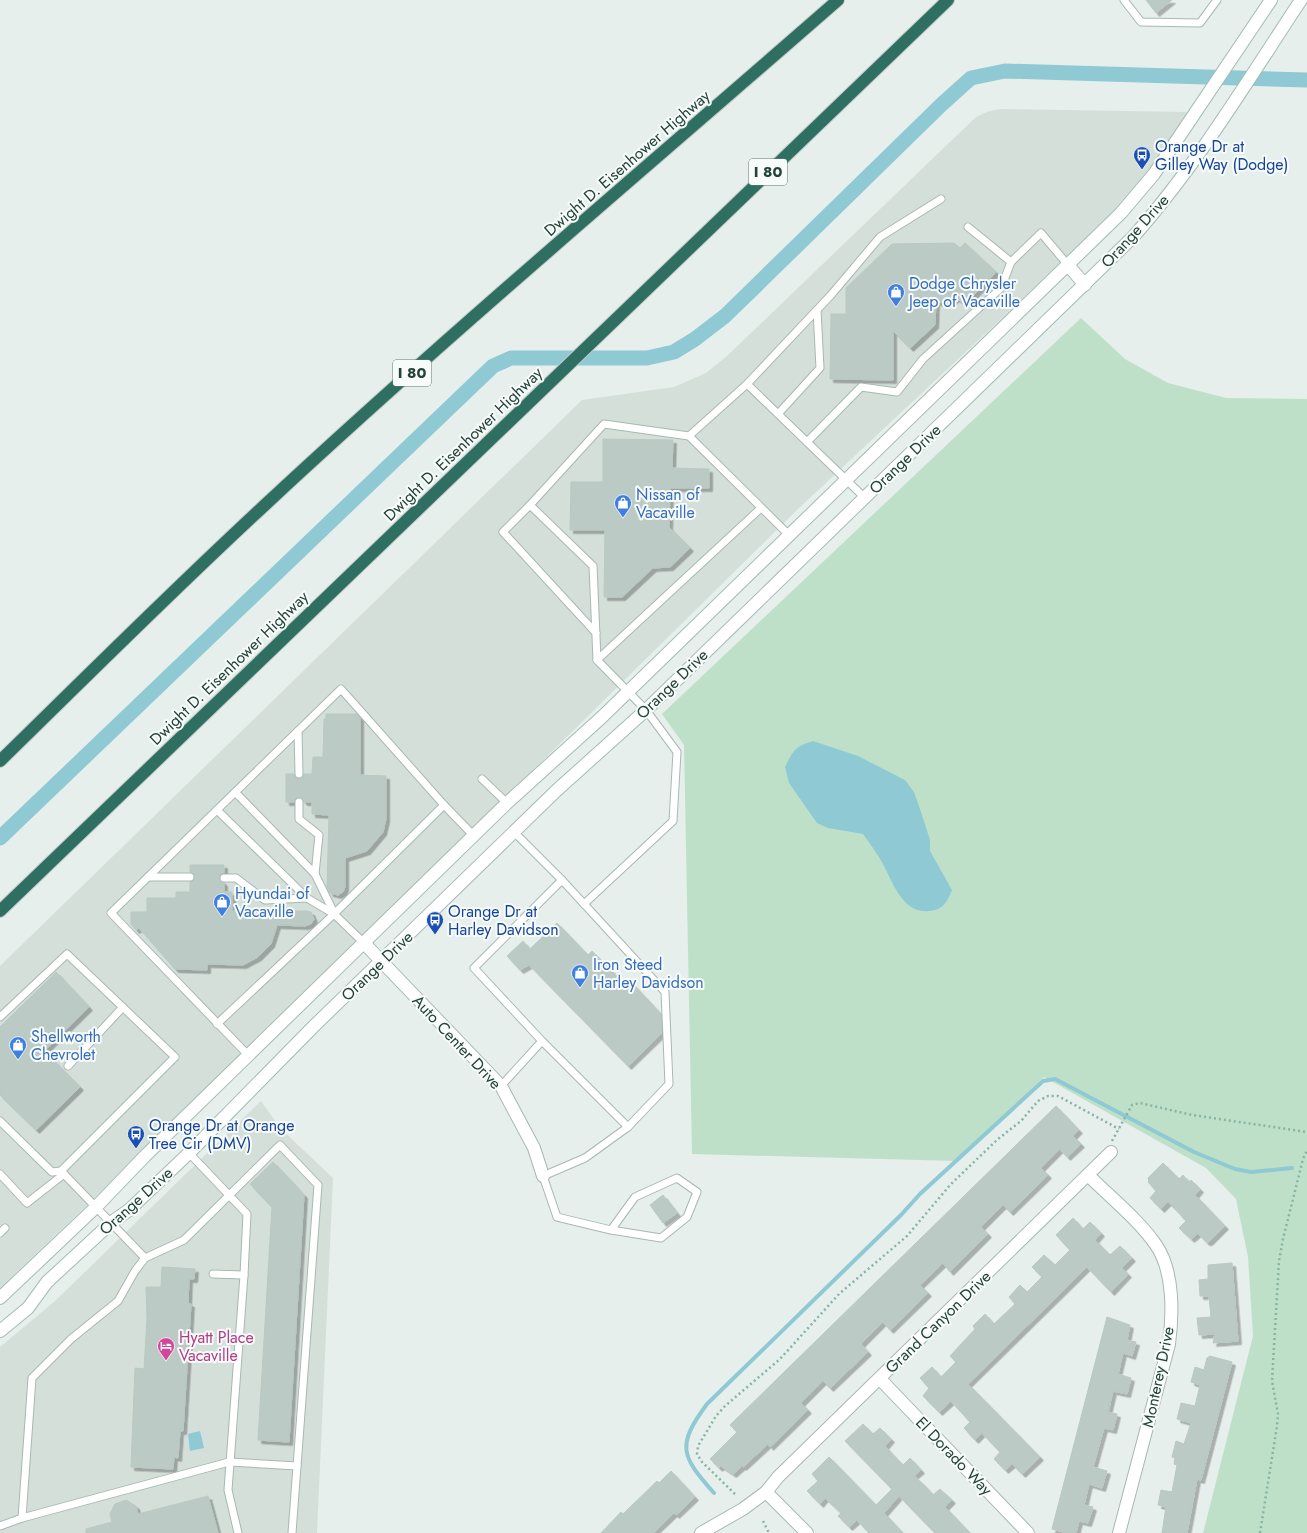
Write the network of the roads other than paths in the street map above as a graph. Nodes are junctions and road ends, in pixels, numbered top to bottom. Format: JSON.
{"nodes":[{"id":1,"x":838,"y":0,"type":"edge"},
{"id":2,"x":948,"y":0,"type":"edge"},
{"id":3,"x":1124,"y":0,"type":"edge"},
{"id":4,"x":1217,"y":0,"type":"edge"},
{"id":5,"x":1271,"y":0,"type":"edge"},
{"id":6,"x":1301,"y":0,"type":"edge"},
{"id":7,"x":941,"y":199,"type":"dead end"},
{"id":8,"x":968,"y":227,"type":"dead end"},
{"id":9,"x":1011,"y":262,"type":"junction"},
{"id":10,"x":1068,"y":265,"type":"junction"},
{"id":11,"x":1085,"y":285,"type":"junction"},
{"id":12,"x":817,"y":310,"type":"junction"},
{"id":13,"x":747,"y":384,"type":"junction"},
{"id":14,"x":778,"y":414,"type":"junction"},
{"id":15,"x":689,"y":436,"type":"junction"},
{"id":16,"x":808,"y":442,"type":"junction"},
{"id":17,"x":847,"y":479,"type":"junction"},
{"id":18,"x":865,"y":498,"type":"junction"},
{"id":19,"x":530,"y":505,"type":"junction"},
{"id":20,"x":761,"y":508,"type":"junction"},
{"id":21,"x":789,"y":535,"type":"junction"},
{"id":22,"x":596,"y":633,"type":"junction"},
{"id":23,"x":597,"y":660,"type":"junction"},
{"id":24,"x":628,"y":692,"type":"junction"},
{"id":25,"x":646,"y":710,"type":"junction"},
{"id":26,"x":298,"y":731,"type":"junction"},
{"id":27,"x":0,"y":761,"type":"edge"},
{"id":28,"x":299,"y":774,"type":"dead end"},
{"id":29,"x":482,"y":779,"type":"dead end"},
{"id":30,"x":235,"y":792,"type":"junction"},
{"id":31,"x":299,"y":802,"type":"dead end"},
{"id":32,"x":506,"y":803,"type":"junction"},
{"id":33,"x":444,"y":805,"type":"junction"},
{"id":34,"x":217,"y":810,"type":"junction"},
{"id":35,"x":514,"y":832,"type":"junction"},
{"id":36,"x":473,"y":835,"type":"junction"},
{"id":37,"x":315,"y":874,"type":"junction"},
{"id":38,"x":148,"y":877,"type":"junction"},
{"id":39,"x":190,"y":878,"type":"dead end"},
{"id":40,"x":224,"y":878,"type":"dead end"},
{"id":41,"x":562,"y":880,"type":"junction"},
{"id":42,"x":307,"y":898,"type":"junction"},
{"id":43,"x":584,"y":904,"type":"junction"},
{"id":44,"x":0,"y":911,"type":"edge"},
{"id":45,"x":334,"y":914,"type":"junction"},
{"id":46,"x":363,"y":942,"type":"junction"},
{"id":47,"x":381,"y":962,"type":"junction"},
{"id":48,"x":123,"y":1007,"type":"junction"},
{"id":49,"x":0,"y":1017,"type":"edge"},
{"id":50,"x":216,"y":1024,"type":"junction"},
{"id":51,"x":542,"y":1041,"type":"junction"},
{"id":52,"x":248,"y":1055,"type":"junction"},
{"id":53,"x":68,"y":1066,"type":"dead end"},
{"id":54,"x":500,"y":1086,"type":"junction"},
{"id":55,"x":0,"y":1120,"type":"edge"},
{"id":56,"x":628,"y":1127,"type":"junction"},
{"id":57,"x":1111,"y":1152,"type":"road end"},
{"id":58,"x":189,"y":1153,"type":"junction"},
{"id":59,"x":62,"y":1173,"type":"junction"},
{"id":60,"x":0,"y":1174,"type":"edge"},
{"id":61,"x":1088,"y":1175,"type":"junction"},
{"id":62,"x":542,"y":1176,"type":"junction"},
{"id":63,"x":230,"y":1195,"type":"junction"},
{"id":64,"x":96,"y":1207,"type":"junction"},
{"id":65,"x":112,"y":1222,"type":"junction"},
{"id":66,"x":611,"y":1230,"type":"junction"},
{"id":67,"x":145,"y":1258,"type":"junction"},
{"id":68,"x":213,"y":1274,"type":"dead end"},
{"id":69,"x":244,"y":1275,"type":"junction"},
{"id":70,"x":0,"y":1298,"type":"edge"},
{"id":71,"x":0,"y":1331,"type":"edge"},
{"id":72,"x":880,"y":1379,"type":"junction"},
{"id":73,"x":229,"y":1462,"type":"junction"},
{"id":74,"x":297,"y":1466,"type":"junction"},
{"id":75,"x":766,"y":1492,"type":"junction"},
{"id":76,"x":22,"y":1518,"type":"junction"},
{"id":77,"x":0,"y":1527,"type":"edge"},
{"id":78,"x":2,"y":1533,"type":"edge"},
{"id":79,"x":238,"y":1533,"type":"edge"},
{"id":80,"x":292,"y":1533,"type":"edge"},
{"id":81,"x":701,"y":1533,"type":"edge"},
{"id":82,"x":807,"y":1533,"type":"edge"},
{"id":83,"x":1028,"y":1533,"type":"edge"},
{"id":84,"x":1119,"y":1533,"type":"edge"}],
"edges":[{"from":1,"to":27,"type":"highway","name":"Dwight D. Eisenhower Highway","number":"I 80"},
{"from":2,"to":44,"type":"highway","name":"Dwight D. Eisenhower Highway","number":"I 80"},
{"from":3,"to":4,"type":"lane"},
{"from":5,"to":10,"type":"street","name":"Orange Drive"},
{"from":6,"to":11,"type":"street","name":"Orange Drive"},
{"from":7,"to":12,"type":"lane"},
{"from":8,"to":9,"type":"lane"},
{"from":9,"to":10,"type":"lane"},
{"from":9,"to":16,"type":"lane"},
{"from":10,"to":11,"type":"street"},
{"from":10,"to":17,"type":"street","name":"Orange Drive"},
{"from":11,"to":18,"type":"street","name":"Orange Drive"},
{"from":12,"to":13,"type":"lane"},
{"from":12,"to":14,"type":"lane"},
{"from":13,"to":14,"type":"lane"},
{"from":13,"to":15,"type":"lane"},
{"from":14,"to":16,"type":"lane"},
{"from":15,"to":19,"type":"lane"},
{"from":15,"to":20,"type":"lane"},
{"from":16,"to":17,"type":"lane"},
{"from":17,"to":18,"type":"lane"},
{"from":17,"to":21,"type":"street","name":"Orange Drive"},
{"from":18,"to":25,"type":"street","name":"Orange Drive"},
{"from":19,"to":22,"type":"lane"},
{"from":19,"to":22,"type":"lane"},
{"from":20,"to":21,"type":"lane"},
{"from":20,"to":23,"type":"lane"},
{"from":21,"to":24,"type":"street","name":"Orange Drive"},
{"from":22,"to":23,"type":"lane"},
{"from":23,"to":24,"type":"lane"},
{"from":24,"to":25,"type":"lane"},
{"from":24,"to":32,"type":"street","name":"Orange Drive"},
{"from":25,"to":35,"type":"street","name":"Orange Drive"},
{"from":25,"to":43,"type":"lane"},
{"from":26,"to":28,"type":"lane"},
{"from":26,"to":30,"type":"lane"},
{"from":26,"to":33,"type":"lane"},
{"from":29,"to":32,"type":"lane"},
{"from":30,"to":34,"type":"lane"},
{"from":30,"to":37,"type":"lane"},
{"from":31,"to":37,"type":"lane"},
{"from":32,"to":36,"type":"street","name":"Orange Drive"},
{"from":33,"to":36,"type":"lane"},
{"from":33,"to":45,"type":"lane"},
{"from":34,"to":38,"type":"lane"},
{"from":34,"to":42,"type":"lane"},
{"from":35,"to":41,"type":"lane"},
{"from":35,"to":47,"type":"street","name":"Orange Drive"},
{"from":36,"to":46,"type":"street","name":"Orange Drive"},
{"from":37,"to":45,"type":"lane"},
{"from":38,"to":39,"type":"lane"},
{"from":38,"to":50,"type":"lane"},
{"from":40,"to":42,"type":"lane"},
{"from":41,"to":43,"type":"lane"},
{"from":41,"to":51,"type":"lane"},
{"from":42,"to":45,"type":"lane"},
{"from":43,"to":56,"type":"lane"},
{"from":45,"to":46,"type":"lane"},
{"from":45,"to":50,"type":"lane"},
{"from":46,"to":47,"type":"street","name":"Auto Center Drive"},
{"from":46,"to":52,"type":"street","name":"Orange Drive"},
{"from":47,"to":54,"type":"street","name":"Auto Center Drive"},
{"from":47,"to":58,"type":"street","name":"Orange Drive"},
{"from":48,"to":49,"type":"lane"},
{"from":48,"to":53,"type":"lane"},
{"from":48,"to":59,"type":"lane"},
{"from":50,"to":52,"type":"lane"},
{"from":51,"to":54,"type":"lane"},
{"from":51,"to":56,"type":"lane"},
{"from":52,"to":64,"type":"street","name":"Orange Drive"},
{"from":54,"to":62,"type":"street","name":"Auto Center Drive"},
{"from":55,"to":59,"type":"lane"},
{"from":56,"to":62,"type":"lane"},
{"from":57,"to":61,"type":"street","name":"Grand Canyon Drive"},
{"from":58,"to":63,"type":"lane"},
{"from":58,"to":65,"type":"street","name":"Orange Drive"},
{"from":59,"to":60,"type":"lane"},
{"from":59,"to":64,"type":"lane"},
{"from":61,"to":72,"type":"street","name":"Grand Canyon Drive"},
{"from":61,"to":84,"type":"street","name":"Monterey Drive"},
{"from":62,"to":66,"type":"lane"},
{"from":63,"to":67,"type":"lane"},
{"from":63,"to":69,"type":"lane"},
{"from":63,"to":74,"type":"lane"},
{"from":64,"to":65,"type":"lane"},
{"from":64,"to":70,"type":"street","name":"Orange Drive"},
{"from":65,"to":67,"type":"lane"},
{"from":65,"to":71,"type":"street","name":"Orange Drive"},
{"from":66,"to":66,"type":"lane"},
{"from":67,"to":76,"type":"lane"},
{"from":68,"to":69,"type":"lane"},
{"from":69,"to":73,"type":"lane"},
{"from":72,"to":75,"type":"street","name":"Grand Canyon Drive"},
{"from":72,"to":83,"type":"street","name":"El Dorado Way"},
{"from":73,"to":74,"type":"lane"},
{"from":73,"to":76,"type":"lane"},
{"from":73,"to":79,"type":"lane"},
{"from":74,"to":80,"type":"lane"},
{"from":75,"to":81,"type":"street","name":"Grand Canyon Drive"},
{"from":75,"to":82,"type":"street"},
{"from":76,"to":77,"type":"lane"},
{"from":77,"to":78,"type":"lane"}]}
